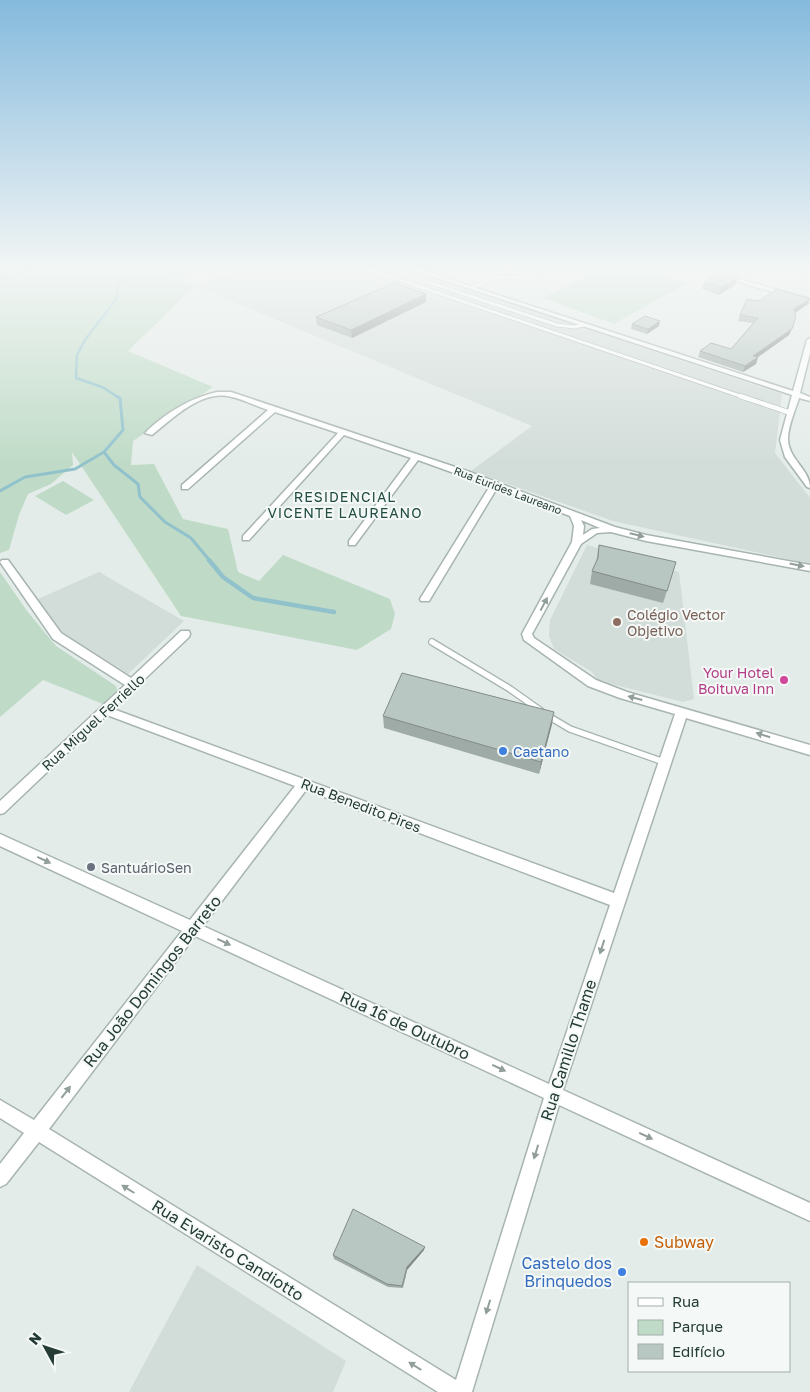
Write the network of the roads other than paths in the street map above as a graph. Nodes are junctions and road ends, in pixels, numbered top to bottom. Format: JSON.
{"nodes":[{"id":1,"x":560,"y":334,"type":"edge"},
{"id":2,"x":611,"y":334,"type":"edge"},
{"id":3,"x":810,"y":340,"type":"edge"},
{"id":4,"x":795,"y":394,"type":"junction"},
{"id":5,"x":810,"y":400,"type":"edge"},
{"id":6,"x":274,"y":409,"type":"junction"},
{"id":7,"x":791,"y":413,"type":"junction"},
{"id":8,"x":343,"y":432,"type":"junction"},
{"id":9,"x":149,"y":433,"type":"dead end"},
{"id":10,"x":416,"y":457,"type":"junction"},
{"id":11,"x":495,"y":484,"type":"junction"},
{"id":12,"x":810,"y":485,"type":"edge"},
{"id":13,"x":184,"y":487,"type":"dead end"},
{"id":14,"x":574,"y":515,"type":"junction"},
{"id":15,"x":612,"y":529,"type":"junction"},
{"id":16,"x":246,"y":538,"type":"dead end"},
{"id":17,"x":578,"y":542,"type":"junction"},
{"id":18,"x":352,"y":543,"type":"dead end"},
{"id":19,"x":5,"y":562,"type":"dead end"},
{"id":20,"x":810,"y":568,"type":"edge"},
{"id":21,"x":425,"y":599,"type":"dead end"},
{"id":22,"x":185,"y":634,"type":"dead end"},
{"id":23,"x":432,"y":642,"type":"dead end"},
{"id":24,"x":132,"y":684,"type":"junction"},
{"id":25,"x":105,"y":710,"type":"junction"},
{"id":26,"x":682,"y":711,"type":"junction"},
{"id":27,"x":810,"y":750,"type":"edge"},
{"id":28,"x":664,"y":762,"type":"junction"},
{"id":29,"x":304,"y":784,"type":"junction"},
{"id":30,"x":0,"y":809,"type":"edge"},
{"id":31,"x":0,"y":840,"type":"edge"},
{"id":32,"x":617,"y":901,"type":"junction"},
{"id":33,"x":192,"y":928,"type":"junction"},
{"id":34,"x":554,"y":1093,"type":"junction"},
{"id":35,"x":0,"y":1108,"type":"edge"},
{"id":36,"x":36,"y":1131,"type":"junction"},
{"id":37,"x":0,"y":1178,"type":"edge"},
{"id":38,"x":810,"y":1212,"type":"edge"},
{"id":39,"x":457,"y":1392,"type":"edge"},
{"id":40,"x":462,"y":1392,"type":"edge"}],
"edges":[{"from":1,"to":7,"type":"lane"},
{"from":2,"to":4,"type":"street"},
{"from":3,"to":4,"type":"street"},
{"from":4,"to":5,"type":"street"},
{"from":4,"to":7,"type":"street"},
{"from":6,"to":8,"type":"street","name":"Rua Eurides Laureano"},
{"from":6,"to":9,"type":"street","name":"Rua Eurides Laureano"},
{"from":6,"to":13,"type":"street"},
{"from":7,"to":12,"type":"street"},
{"from":8,"to":10,"type":"street","name":"Rua Eurides Laureano"},
{"from":8,"to":16,"type":"street"},
{"from":10,"to":11,"type":"street","name":"Rua Eurides Laureano"},
{"from":10,"to":18,"type":"street"},
{"from":11,"to":14,"type":"street","name":"Rua Eurides Laureano"},
{"from":11,"to":21,"type":"street"},
{"from":14,"to":15,"type":"street","name":"Rua Eurides Laureano"},
{"from":14,"to":17,"type":"street"},
{"from":15,"to":17,"type":"street"},
{"from":15,"to":20,"type":"street","name":"Rua Eurides Laureano","one_way":true},
{"from":26,"to":17,"type":"street","one_way":true},
{"from":19,"to":24,"type":"street"},
{"from":22,"to":24,"type":"street","name":"Rua Miguel Ferriello"},
{"from":23,"to":28,"type":"lane"},
{"from":24,"to":25,"type":"street","name":"Rua Miguel Ferriello"},
{"from":25,"to":29,"type":"street","name":"Rua Benedito Pires"},
{"from":25,"to":30,"type":"street","name":"Rua Miguel Ferriello"},
{"from":27,"to":26,"type":"street","one_way":true},
{"from":26,"to":28,"type":"street","name":"Rua Camillo Thame"},
{"from":28,"to":32,"type":"street","name":"Rua Camillo Thame"},
{"from":29,"to":32,"type":"street","name":"Rua Benedito Pires"},
{"from":29,"to":33,"type":"street","name":"Rua João Domingos Barreto"},
{"from":31,"to":33,"type":"street","name":"Rua 16 de Outubro","one_way":true},
{"from":32,"to":34,"type":"street","name":"Rua Camillo Thame","one_way":true},
{"from":33,"to":34,"type":"street","name":"Rua 16 de Outubro","one_way":true},
{"from":36,"to":33,"type":"street","name":"Rua João Domingos Barreto","one_way":true},
{"from":34,"to":38,"type":"street","name":"Rua 16 de Outubro","one_way":true},
{"from":34,"to":40,"type":"street","name":"Rua Camillo Thame","one_way":true},
{"from":35,"to":36,"type":"street","name":"Rua Evaristo Candiotto"},
{"from":36,"to":37,"type":"street","name":"Rua João Domingos Barreto"},
{"from":39,"to":36,"type":"street","name":"Rua Evaristo Candiotto","one_way":true}]}
